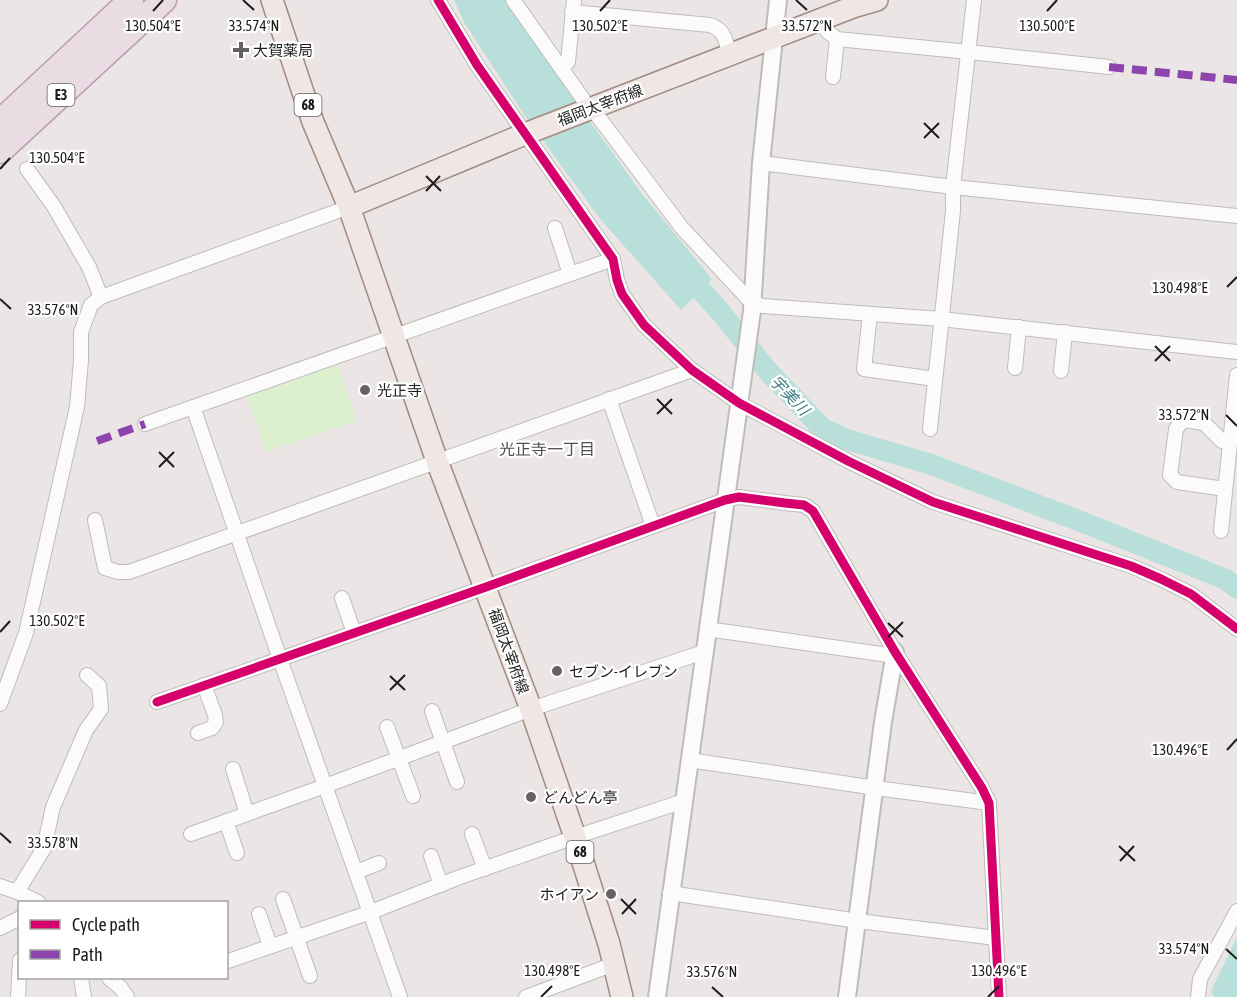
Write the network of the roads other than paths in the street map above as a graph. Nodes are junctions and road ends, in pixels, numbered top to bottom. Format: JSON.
{"nodes":[{"id":1,"x":164,"y":0,"type":"edge"},
{"id":2,"x":272,"y":0,"type":"edge"},
{"id":3,"x":438,"y":0,"type":"edge"},
{"id":4,"x":513,"y":0,"type":"edge"},
{"id":5,"x":778,"y":0,"type":"edge"},
{"id":6,"x":877,"y":0,"type":"edge"},
{"id":7,"x":974,"y":0,"type":"edge"},
{"id":8,"x":858,"y":3,"type":"edge"},
{"id":9,"x":573,"y":6,"type":"edge"},
{"id":10,"x":123,"y":7,"type":"edge"},
{"id":11,"x":823,"y":18,"type":"junction"},
{"id":12,"x":775,"y":36,"type":"junction"},
{"id":13,"x":837,"y":39,"type":"junction"},
{"id":14,"x":969,"y":52,"type":"junction"},
{"id":15,"x":730,"y":54,"type":"junction"},
{"id":16,"x":568,"y":62,"type":"dead end"},
{"id":17,"x":1109,"y":67,"type":"dead end"},
{"id":18,"x":833,"y":76,"type":"dead end"},
{"id":19,"x":590,"y":107,"type":"junction"},
{"id":20,"x":0,"y":122,"type":"edge"},
{"id":21,"x":525,"y":134,"type":"junction"},
{"id":22,"x":0,"y":151,"type":"edge"},
{"id":23,"x":761,"y":163,"type":"junction"},
{"id":24,"x":27,"y":170,"type":"dead end"},
{"id":25,"x":953,"y":187,"type":"junction"},
{"id":26,"x":349,"y":207,"type":"junction"},
{"id":27,"x":1237,"y":216,"type":"edge"},
{"id":28,"x":555,"y":228,"type":"dead end"},
{"id":29,"x":614,"y":259,"type":"junction"},
{"id":30,"x":570,"y":274,"type":"junction"},
{"id":31,"x":101,"y":297,"type":"junction"},
{"id":32,"x":752,"y":307,"type":"junction"},
{"id":33,"x":870,"y":314,"type":"junction"},
{"id":34,"x":941,"y":319,"type":"junction"},
{"id":35,"x":1019,"y":327,"type":"junction"},
{"id":36,"x":1065,"y":333,"type":"junction"},
{"id":37,"x":393,"y":335,"type":"junction"},
{"id":38,"x":1237,"y":352,"type":"edge"},
{"id":39,"x":1015,"y":368,"type":"dead end"},
{"id":40,"x":692,"y":370,"type":"junction"},
{"id":41,"x":1062,"y":371,"type":"dead end"},
{"id":42,"x":1237,"y":375,"type":"edge"},
{"id":43,"x":935,"y":379,"type":"junction"},
{"id":44,"x":740,"y":396,"type":"junction"},
{"id":45,"x":609,"y":399,"type":"junction"},
{"id":46,"x":193,"y":406,"type":"junction"},
{"id":47,"x":145,"y":424,"type":"dead end"},
{"id":48,"x":930,"y":429,"type":"dead end"},
{"id":49,"x":1230,"y":442,"type":"junction"},
{"id":50,"x":437,"y":461,"type":"junction"},
{"id":51,"x":1225,"y":489,"type":"junction"},
{"id":52,"x":725,"y":500,"type":"junction"},
{"id":53,"x":94,"y":520,"type":"dead end"},
{"id":54,"x":653,"y":526,"type":"junction"},
{"id":55,"x":1221,"y":531,"type":"dead end"},
{"id":56,"x":237,"y":533,"type":"junction"},
{"id":57,"x":486,"y":587,"type":"junction"},
{"id":58,"x":342,"y":598,"type":"dead end"},
{"id":59,"x":707,"y":629,"type":"junction"},
{"id":60,"x":1237,"y":629,"type":"edge"},
{"id":61,"x":354,"y":633,"type":"junction"},
{"id":62,"x":704,"y":652,"type":"junction"},
{"id":63,"x":895,"y":654,"type":"junction"},
{"id":64,"x":279,"y":659,"type":"junction"},
{"id":65,"x":87,"y":675,"type":"dead end"},
{"id":66,"x":204,"y":685,"type":"junction"},
{"id":67,"x":157,"y":702,"type":"dead end"},
{"id":68,"x":0,"y":704,"type":"edge"},
{"id":69,"x":531,"y":709,"type":"junction"},
{"id":70,"x":432,"y":711,"type":"dead end"},
{"id":71,"x":387,"y":727,"type":"dead end"},
{"id":72,"x":198,"y":733,"type":"dead end"},
{"id":73,"x":443,"y":742,"type":"junction"},
{"id":74,"x":399,"y":758,"type":"junction"},
{"id":75,"x":689,"y":760,"type":"junction"},
{"id":76,"x":233,"y":769,"type":"dead end"},
{"id":77,"x":457,"y":782,"type":"dead end"},
{"id":78,"x":325,"y":786,"type":"junction"},
{"id":79,"x":876,"y":788,"type":"junction"},
{"id":80,"x":412,"y":796,"type":"dead end"},
{"id":81,"x":684,"y":801,"type":"junction"},
{"id":82,"x":989,"y":803,"type":"junction"},
{"id":83,"x":248,"y":814,"type":"junction"},
{"id":84,"x":226,"y":821,"type":"junction"},
{"id":85,"x":191,"y":834,"type":"dead end"},
{"id":86,"x":472,"y":834,"type":"dead end"},
{"id":87,"x":575,"y":837,"type":"junction"},
{"id":88,"x":237,"y":853,"type":"dead end"},
{"id":89,"x":431,"y":856,"type":"dead end"},
{"id":90,"x":379,"y":863,"type":"dead end"},
{"id":91,"x":485,"y":869,"type":"junction"},
{"id":92,"x":356,"y":872,"type":"junction"},
{"id":93,"x":441,"y":885,"type":"junction"},
{"id":94,"x":0,"y":886,"type":"edge"},
{"id":95,"x":17,"y":892,"type":"junction"},
{"id":96,"x":670,"y":892,"type":"junction"},
{"id":97,"x":283,"y":899,"type":"dead end"},
{"id":98,"x":34,"y":901,"type":"edge"},
{"id":99,"x":1237,"y":911,"type":"edge"},
{"id":100,"x":371,"y":912,"type":"junction"},
{"id":101,"x":259,"y":914,"type":"dead end"},
{"id":102,"x":18,"y":919,"type":"edge"},
{"id":103,"x":858,"y":921,"type":"junction"},
{"id":104,"x":0,"y":928,"type":"edge"},
{"id":105,"x":297,"y":937,"type":"junction"},
{"id":106,"x":996,"y":938,"type":"junction"},
{"id":107,"x":270,"y":946,"type":"junction"},
{"id":108,"x":228,"y":961,"type":"edge"},
{"id":109,"x":614,"y":964,"type":"junction"},
{"id":110,"x":310,"y":976,"type":"dead end"},
{"id":111,"x":19,"y":979,"type":"edge"},
{"id":112,"x":81,"y":979,"type":"edge"},
{"id":113,"x":110,"y":979,"type":"edge"},
{"id":114,"x":18,"y":997,"type":"edge"},
{"id":115,"x":84,"y":997,"type":"edge"},
{"id":116,"x":127,"y":997,"type":"edge"},
{"id":117,"x":400,"y":997,"type":"edge"},
{"id":118,"x":526,"y":997,"type":"edge"},
{"id":119,"x":622,"y":997,"type":"edge"},
{"id":120,"x":657,"y":997,"type":"edge"},
{"id":121,"x":847,"y":997,"type":"edge"},
{"id":122,"x":999,"y":997,"type":"edge"},
{"id":123,"x":1198,"y":997,"type":"edge"}],
"edges":[{"from":1,"to":22,"type":"highway","number":"E3"},
{"from":2,"to":26,"type":"main road","name":"福岡太宰府線","number":"68"},
{"from":3,"to":21,"type":"street"},
{"from":4,"to":19,"type":"street"},
{"from":5,"to":12,"type":"street"},
{"from":6,"to":8,"type":"main road","name":"福岡太宰府線"},
{"from":7,"to":14,"type":"street"},
{"from":8,"to":11,"type":"main road","name":"福岡太宰府線"},
{"from":9,"to":15,"type":"street"},
{"from":9,"to":16,"type":"street"},
{"from":10,"to":20,"type":"highway","number":"E3"},
{"from":11,"to":12,"type":"main road","name":"福岡太宰府線"},
{"from":11,"to":13,"type":"street"},
{"from":12,"to":15,"type":"main road","name":"福岡太宰府線"},
{"from":12,"to":23,"type":"street"},
{"from":13,"to":14,"type":"street"},
{"from":13,"to":18,"type":"street"},
{"from":14,"to":17,"type":"street"},
{"from":14,"to":25,"type":"street"},
{"from":15,"to":19,"type":"main road","name":"福岡太宰府線"},
{"from":19,"to":21,"type":"main road","name":"福岡太宰府線"},
{"from":19,"to":32,"type":"street"},
{"from":21,"to":26,"type":"main road","name":"福岡太宰府線"},
{"from":21,"to":29,"type":"street"},
{"from":23,"to":25,"type":"street"},
{"from":23,"to":32,"type":"street"},
{"from":24,"to":31,"type":"street"},
{"from":25,"to":27,"type":"street"},
{"from":25,"to":34,"type":"street"},
{"from":26,"to":31,"type":"street"},
{"from":26,"to":37,"type":"main road","name":"福岡太宰府線","number":"68"},
{"from":28,"to":30,"type":"street"},
{"from":29,"to":30,"type":"street"},
{"from":29,"to":40,"type":"street"},
{"from":30,"to":37,"type":"street"},
{"from":31,"to":68,"type":"street"},
{"from":32,"to":33,"type":"street"},
{"from":32,"to":44,"type":"street"},
{"from":33,"to":34,"type":"street"},
{"from":33,"to":43,"type":"street"},
{"from":34,"to":35,"type":"street"},
{"from":34,"to":43,"type":"street"},
{"from":35,"to":36,"type":"street"},
{"from":35,"to":39,"type":"street"},
{"from":36,"to":38,"type":"street"},
{"from":36,"to":41,"type":"street"},
{"from":37,"to":46,"type":"street"},
{"from":37,"to":50,"type":"main road","name":"福岡太宰府線","number":"68"},
{"from":40,"to":44,"type":"street"},
{"from":40,"to":45,"type":"street"},
{"from":42,"to":49,"type":"street"},
{"from":43,"to":48,"type":"street"},
{"from":44,"to":52,"type":"street"},
{"from":44,"to":60,"type":"street"},
{"from":45,"to":50,"type":"street"},
{"from":45,"to":54,"type":"street"},
{"from":46,"to":47,"type":"street"},
{"from":46,"to":56,"type":"street"},
{"from":49,"to":51,"type":"street"},
{"from":49,"to":51,"type":"street"},
{"from":50,"to":56,"type":"street"},
{"from":50,"to":57,"type":"main road","name":"福岡太宰府線","number":"68"},
{"from":51,"to":55,"type":"street"},
{"from":52,"to":54,"type":"street"},
{"from":52,"to":59,"type":"street"},
{"from":52,"to":63,"type":"street"},
{"from":53,"to":56,"type":"street"},
{"from":54,"to":57,"type":"street"},
{"from":56,"to":64,"type":"street"},
{"from":57,"to":61,"type":"street"},
{"from":57,"to":69,"type":"main road","name":"福岡太宰府線","number":"68"},
{"from":58,"to":61,"type":"street"},
{"from":59,"to":62,"type":"street"},
{"from":59,"to":63,"type":"street"},
{"from":61,"to":64,"type":"street"},
{"from":62,"to":69,"type":"street"},
{"from":62,"to":75,"type":"street"},
{"from":63,"to":79,"type":"street"},
{"from":63,"to":82,"type":"street"},
{"from":64,"to":66,"type":"street"},
{"from":64,"to":78,"type":"street"},
{"from":65,"to":95,"type":"street"},
{"from":66,"to":67,"type":"street"},
{"from":66,"to":72,"type":"street"},
{"from":69,"to":73,"type":"street"},
{"from":69,"to":87,"type":"main road","name":"福岡太宰府線","number":"68"},
{"from":70,"to":73,"type":"street"},
{"from":71,"to":74,"type":"street"},
{"from":73,"to":74,"type":"street"},
{"from":73,"to":77,"type":"street"},
{"from":74,"to":78,"type":"street"},
{"from":74,"to":80,"type":"street"},
{"from":75,"to":79,"type":"street"},
{"from":75,"to":81,"type":"street"},
{"from":76,"to":83,"type":"street"},
{"from":78,"to":83,"type":"street"},
{"from":78,"to":92,"type":"street"},
{"from":79,"to":82,"type":"street"},
{"from":79,"to":103,"type":"street"},
{"from":81,"to":87,"type":"street"},
{"from":81,"to":96,"type":"street"},
{"from":82,"to":106,"type":"street"},
{"from":83,"to":84,"type":"street"},
{"from":84,"to":85,"type":"street"},
{"from":84,"to":88,"type":"street"},
{"from":86,"to":91,"type":"street"},
{"from":87,"to":91,"type":"street"},
{"from":87,"to":109,"type":"main road","name":"福岡太宰府線","number":"68"},
{"from":89,"to":93,"type":"street"},
{"from":90,"to":92,"type":"street"},
{"from":91,"to":93,"type":"street"},
{"from":92,"to":100,"type":"street"},
{"from":93,"to":100,"type":"street"},
{"from":94,"to":95,"type":"street"},
{"from":95,"to":98,"type":"street"},
{"from":96,"to":103,"type":"street"},
{"from":96,"to":120,"type":"street"},
{"from":97,"to":105,"type":"street"},
{"from":99,"to":123,"type":"street"},
{"from":100,"to":105,"type":"street"},
{"from":100,"to":117,"type":"street"},
{"from":101,"to":107,"type":"street"},
{"from":102,"to":104,"type":"street"},
{"from":103,"to":106,"type":"street"},
{"from":103,"to":121,"type":"street"},
{"from":105,"to":107,"type":"street"},
{"from":105,"to":110,"type":"street"},
{"from":106,"to":122,"type":"street"},
{"from":107,"to":108,"type":"street"},
{"from":109,"to":118,"type":"street"},
{"from":109,"to":119,"type":"main road","name":"福岡太宰府線","number":"68"},
{"from":111,"to":114,"type":"street"},
{"from":112,"to":115,"type":"street"},
{"from":113,"to":116,"type":"street"}]}
